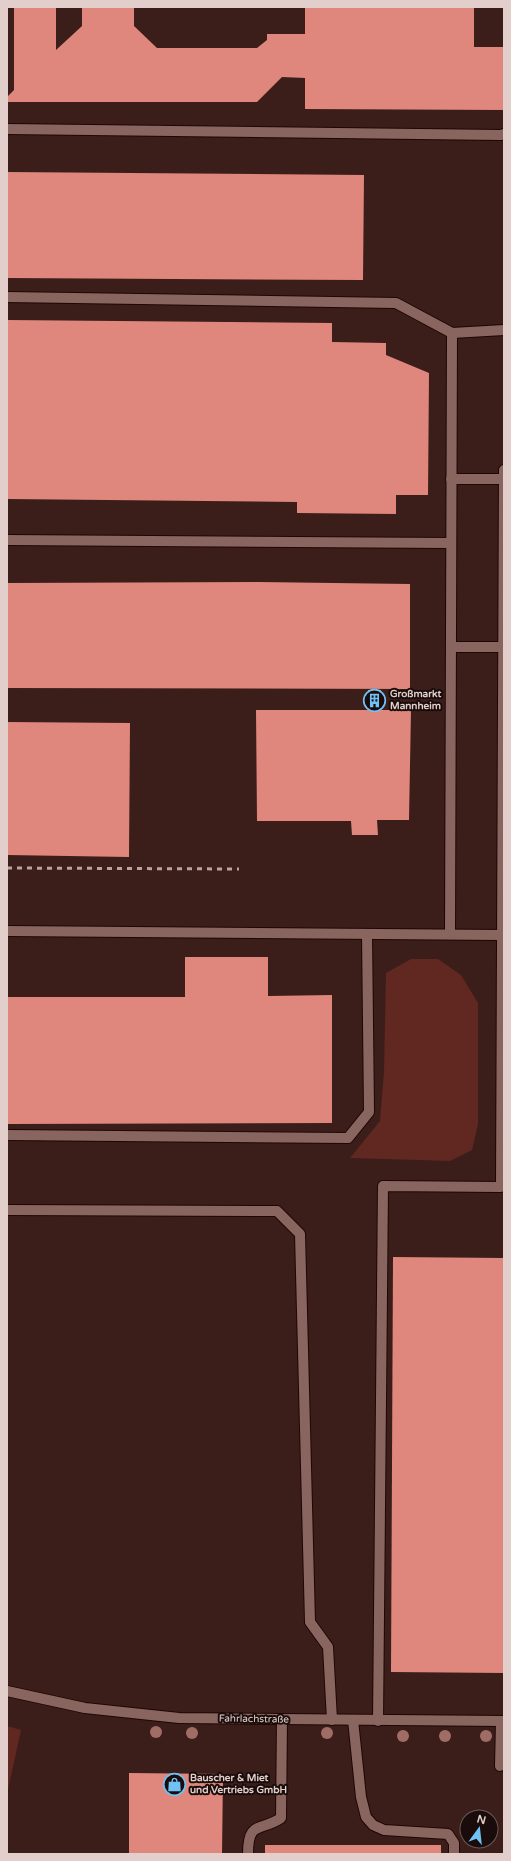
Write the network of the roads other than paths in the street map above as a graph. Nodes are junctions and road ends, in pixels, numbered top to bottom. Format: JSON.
{"nodes":[{"id":1,"x":7,"y":129,"type":"edge"},
{"id":2,"x":504,"y":134,"type":"edge"},
{"id":3,"x":7,"y":297,"type":"edge"},
{"id":4,"x":504,"y":330,"type":"edge"},
{"id":5,"x":452,"y":332,"type":"junction"},
{"id":6,"x":504,"y":470,"type":"edge"},
{"id":7,"x":451,"y":479,"type":"junction"},
{"id":8,"x":504,"y":479,"type":"edge"},
{"id":9,"x":7,"y":540,"type":"edge"},
{"id":10,"x":451,"y":543,"type":"junction"},
{"id":11,"x":451,"y":647,"type":"junction"},
{"id":12,"x":504,"y":647,"type":"edge"},
{"id":13,"x":503,"y":814,"type":"edge"},
{"id":14,"x":7,"y":931,"type":"edge"},
{"id":15,"x":367,"y":934,"type":"junction"},
{"id":16,"x":450,"y":934,"type":"junction"},
{"id":17,"x":502,"y":935,"type":"junction"},
{"id":18,"x":503,"y":971,"type":"edge"},
{"id":19,"x":503,"y":1038,"type":"edge"},
{"id":20,"x":7,"y":1135,"type":"edge"},
{"id":21,"x":502,"y":1187,"type":"edge"},
{"id":22,"x":7,"y":1210,"type":"edge"},
{"id":23,"x":7,"y":1691,"type":"edge"},
{"id":24,"x":282,"y":1720,"type":"junction"},
{"id":25,"x":332,"y":1720,"type":"junction"},
{"id":26,"x":353,"y":1720,"type":"junction"},
{"id":27,"x":378,"y":1721,"type":"junction"},
{"id":28,"x":502,"y":1721,"type":"edge"},
{"id":29,"x":500,"y":1766,"type":"dead end"},
{"id":30,"x":248,"y":1854,"type":"edge"},
{"id":31,"x":454,"y":1854,"type":"edge"}],
"edges":[{"from":1,"to":2,"type":"street"},
{"from":3,"to":5,"type":"street"},
{"from":4,"to":5,"type":"street"},
{"from":5,"to":7,"type":"street"},
{"from":6,"to":8,"type":"street"},
{"from":7,"to":8,"type":"street"},
{"from":7,"to":10,"type":"street"},
{"from":8,"to":12,"type":"street"},
{"from":9,"to":10,"type":"street"},
{"from":10,"to":11,"type":"street"},
{"from":11,"to":12,"type":"street"},
{"from":11,"to":16,"type":"street"},
{"from":12,"to":13,"type":"street"},
{"from":13,"to":17,"type":"street"},
{"from":14,"to":15,"type":"street"},
{"from":15,"to":16,"type":"street"},
{"from":15,"to":20,"type":"street"},
{"from":16,"to":17,"type":"street"},
{"from":17,"to":18,"type":"street"},
{"from":18,"to":19,"type":"street"},
{"from":19,"to":21,"type":"street"},
{"from":21,"to":27,"type":"street"},
{"from":22,"to":25,"type":"street"},
{"from":23,"to":24,"type":"street","name":"Fahrlachstraße"},
{"from":24,"to":25,"type":"street","name":"Fahrlachstraße"},
{"from":24,"to":30,"type":"street"},
{"from":25,"to":26,"type":"street","name":"Fahrlachstraße"},
{"from":26,"to":27,"type":"street","name":"Fahrlachstraße"},
{"from":26,"to":31,"type":"street"},
{"from":27,"to":28,"type":"street","name":"Fahrlachstraße"},
{"from":28,"to":29,"type":"street"}]}
